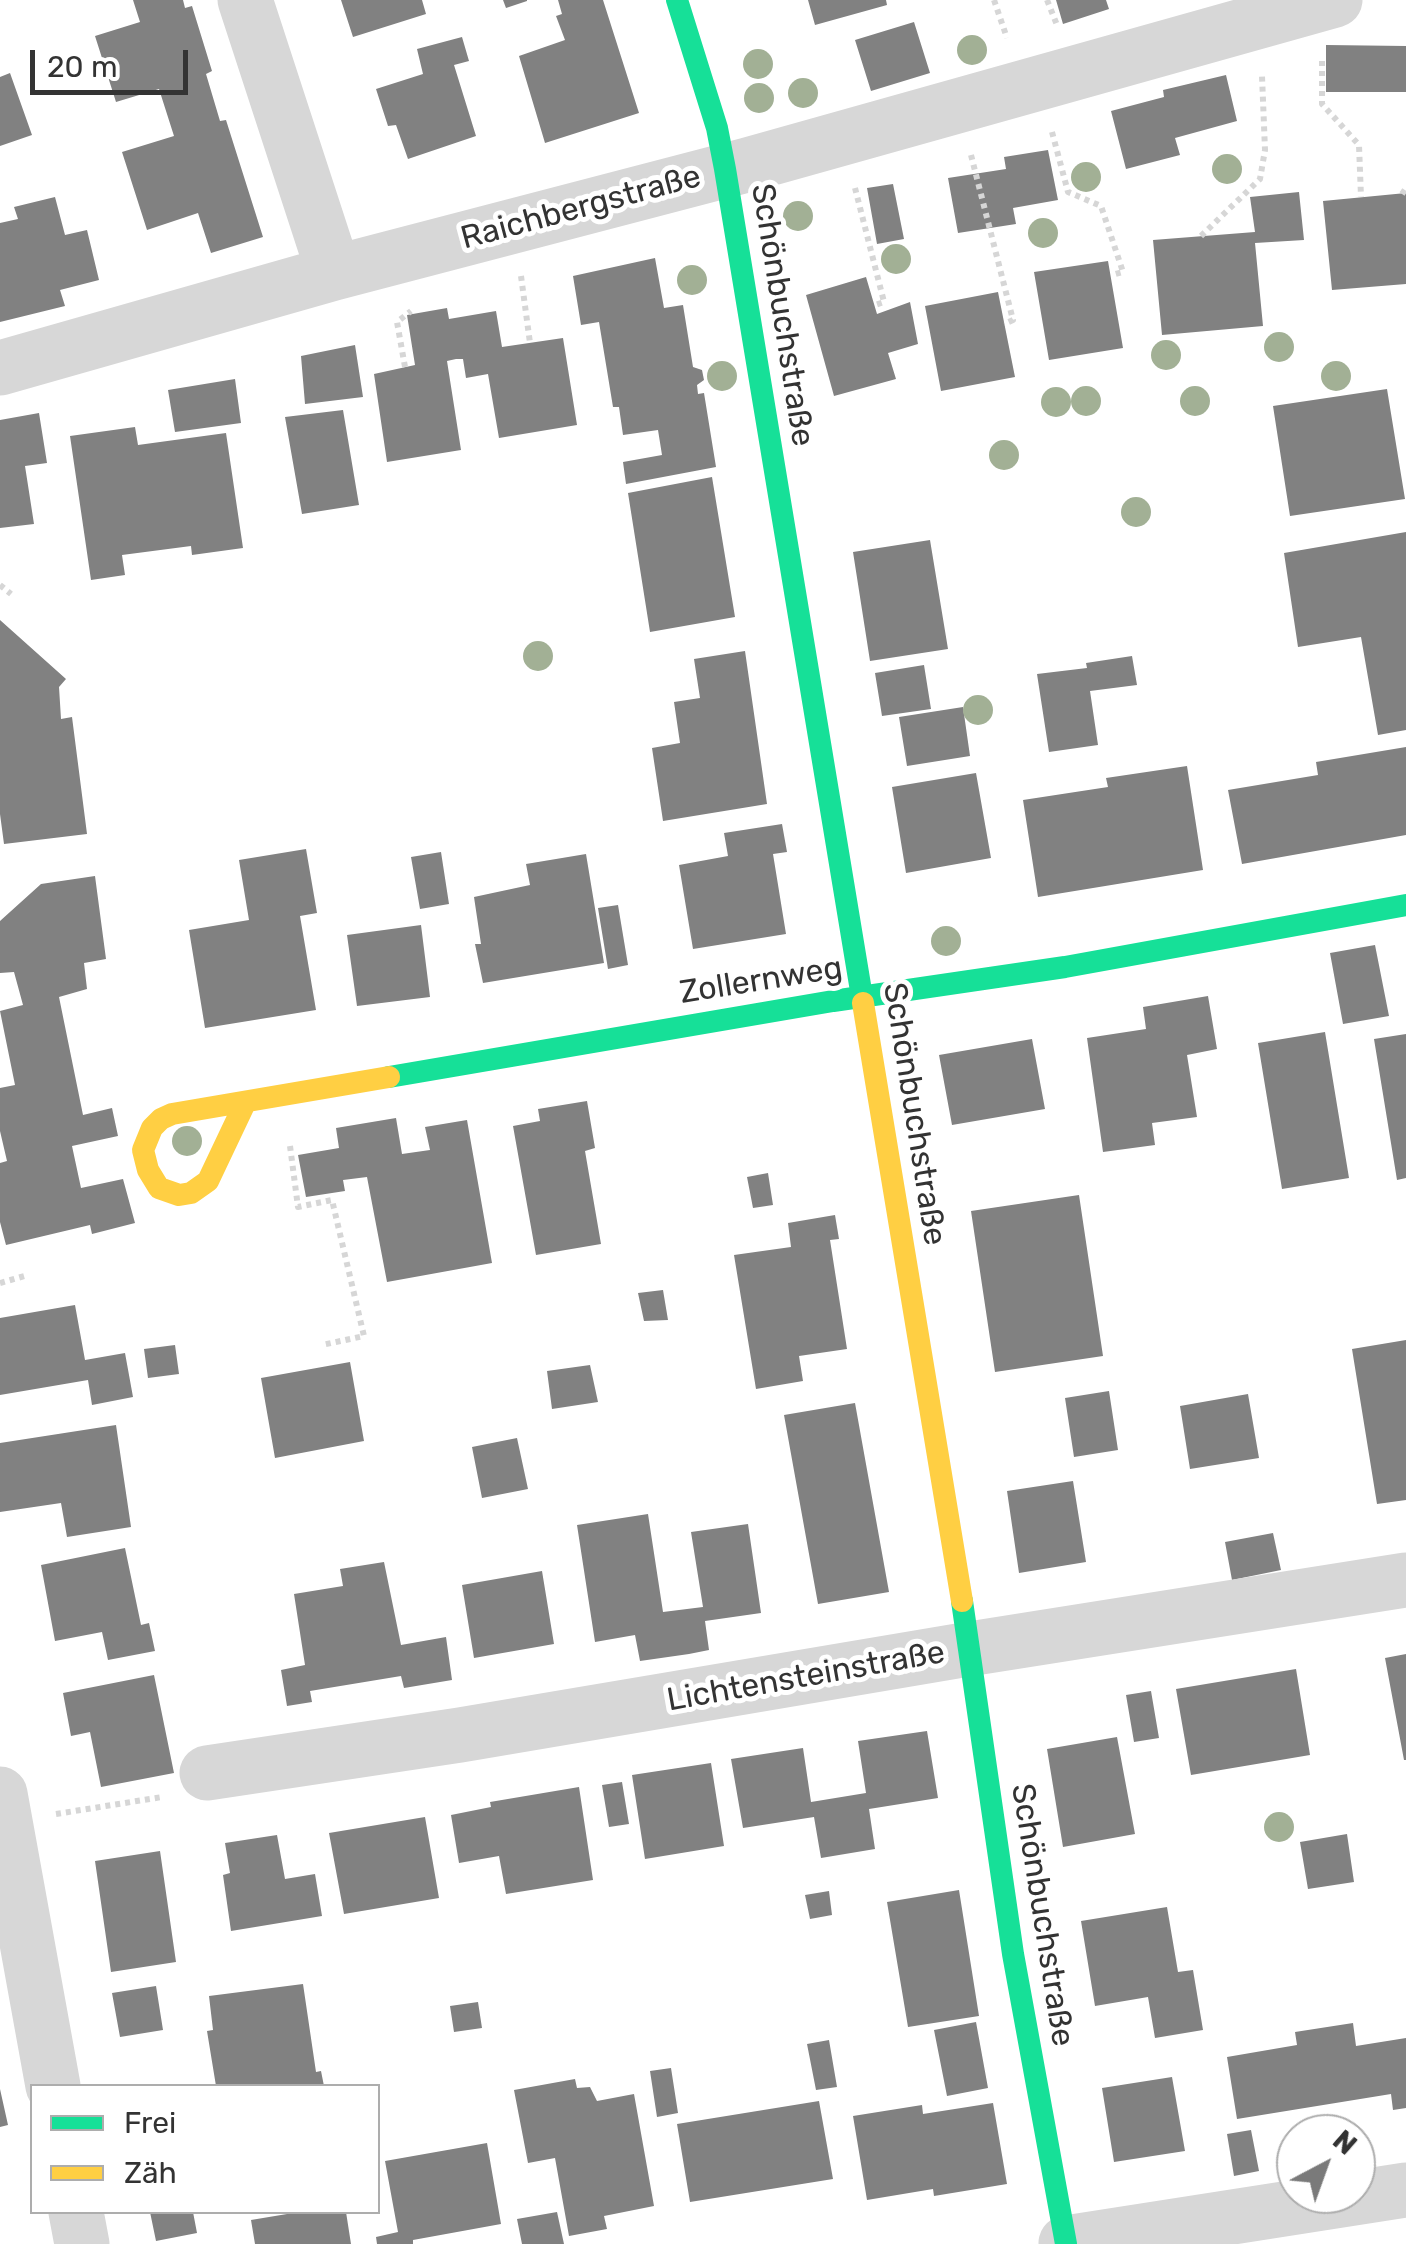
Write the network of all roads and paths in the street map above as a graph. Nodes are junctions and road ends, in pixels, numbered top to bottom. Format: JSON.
{"nodes":[{"id":1,"x":245,"y":0,"type":"edge"},
{"id":2,"x":677,"y":0,"type":"edge"},
{"id":3,"x":994,"y":0,"type":"edge"},
{"id":4,"x":1250,"y":24,"type":"junction"},
{"id":5,"x":1328,"y":24,"type":"edge"},
{"id":6,"x":1026,"y":67,"type":"junction"},
{"id":7,"x":962,"y":103,"type":"junction"},
{"id":8,"x":842,"y":138,"type":"junction"},
{"id":9,"x":725,"y":169,"type":"junction"},
{"id":10,"x":1361,"y":197,"type":"dead end"},
{"id":11,"x":1201,"y":236,"type":"dead end"},
{"id":12,"x":334,"y":273,"type":"junction"},
{"id":13,"x":1112,"y":275,"type":"dead end"},
{"id":14,"x":875,"y":305,"type":"dead end"},
{"id":15,"x":1004,"y":324,"type":"dead end"},
{"id":16,"x":0,"y":368,"type":"edge"},
{"id":17,"x":0,"y":584,"type":"edge"},
{"id":18,"x":11,"y":594,"type":"dead end"},
{"id":19,"x":1406,"y":904,"type":"edge"},
{"id":20,"x":862,"y":998,"type":"junction"},
{"id":21,"x":283,"y":1095,"type":"junction"},
{"id":22,"x":245,"y":1103,"type":"junction"},
{"id":23,"x":28,"y":1275,"type":"dead end"},
{"id":24,"x":0,"y":1283,"type":"edge"},
{"id":25,"x":322,"y":1345,"type":"dead end"},
{"id":26,"x":1406,"y":1580,"type":"edge"},
{"id":27,"x":969,"y":1649,"type":"junction"},
{"id":28,"x":206,"y":1772,"type":"joint"},
{"id":29,"x":0,"y":1794,"type":"edge"},
{"id":30,"x":52,"y":1814,"type":"dead end"},
{"id":31,"x":53,"y":2084,"type":"edge"},
{"id":32,"x":1406,"y":2190,"type":"edge"},
{"id":33,"x":76,"y":2214,"type":"edge"},
{"id":34,"x":82,"y":2244,"type":"edge"},
{"id":35,"x":1064,"y":2244,"type":"edge"}],
"edges":[{"from":1,"to":12,"type":"street"},
{"from":2,"to":9,"type":"street","name":"Schönbuchstraße"},
{"from":3,"to":6,"type":"path"},
{"from":4,"to":5,"type":"street","name":"Raichbergstraße"},
{"from":4,"to":6,"type":"street","name":"Raichbergstraße"},
{"from":4,"to":11,"type":"path"},
{"from":5,"to":10,"type":"path"},
{"from":6,"to":7,"type":"street","name":"Raichbergstraße"},
{"from":6,"to":13,"type":"path"},
{"from":7,"to":8,"type":"street","name":"Raichbergstraße"},
{"from":7,"to":15,"type":"path"},
{"from":8,"to":9,"type":"street","name":"Raichbergstraße"},
{"from":8,"to":14,"type":"path"},
{"from":9,"to":12,"type":"street","name":"Raichbergstraße"},
{"from":9,"to":20,"type":"street","name":"Schönbuchstraße"},
{"from":12,"to":16,"type":"street","name":"Raichbergstraße"},
{"from":17,"to":18,"type":"path"},
{"from":19,"to":20,"type":"street","name":"Zollernweg"},
{"from":20,"to":21,"type":"street","name":"Zollernweg"},
{"from":20,"to":27,"type":"street","name":"Schönbuchstraße"},
{"from":21,"to":22,"type":"street","name":"Zollernweg"},
{"from":21,"to":25,"type":"path"},
{"from":22,"to":22,"type":"street","name":"Zollernweg"},
{"from":23,"to":24,"type":"path"},
{"from":26,"to":27,"type":"street","name":"Lichtensteinstraße"},
{"from":27,"to":28,"type":"street","name":"Lichtensteinstraße"},
{"from":27,"to":35,"type":"street","name":"Schönbuchstraße"},
{"from":28,"to":30,"type":"path"},
{"from":29,"to":31,"type":"street"},
{"from":32,"to":35,"type":"street"},
{"from":33,"to":34,"type":"street"}]}
